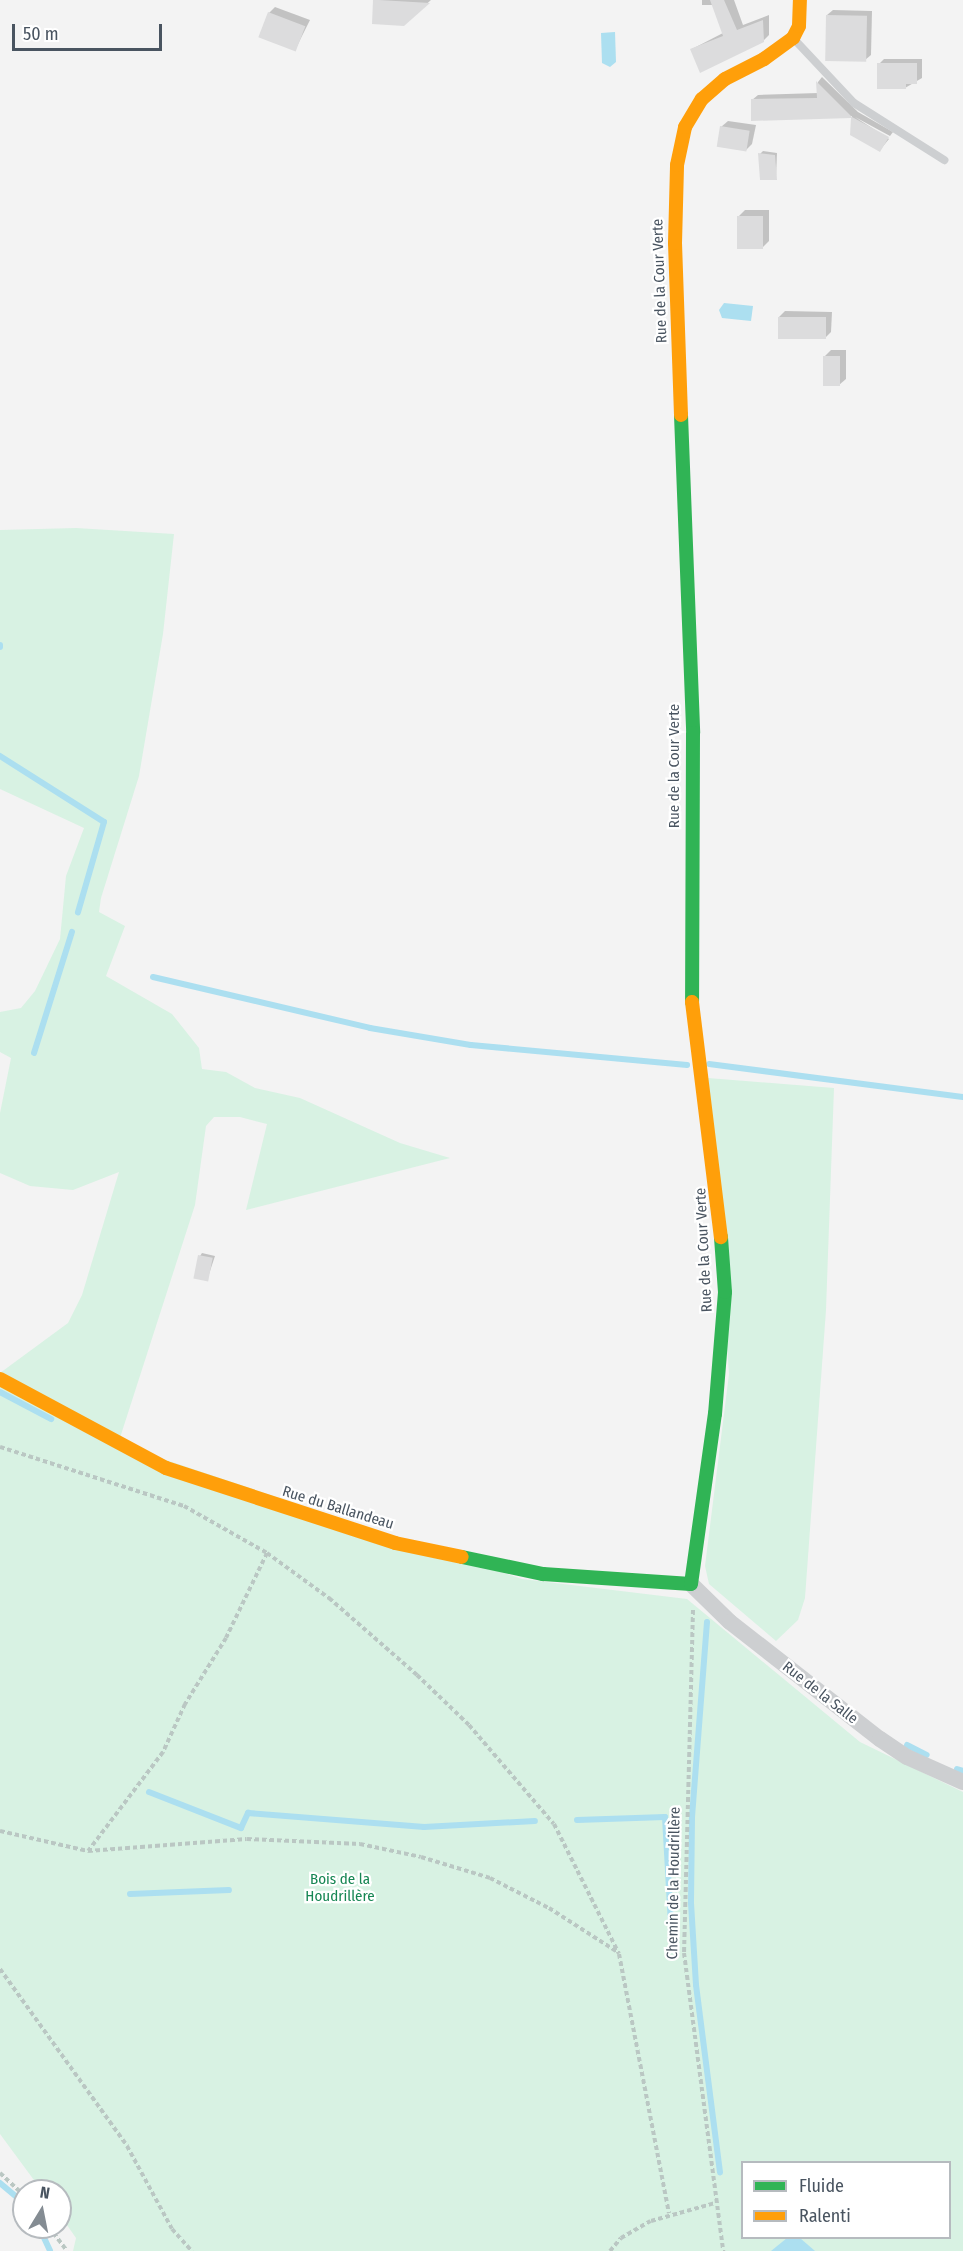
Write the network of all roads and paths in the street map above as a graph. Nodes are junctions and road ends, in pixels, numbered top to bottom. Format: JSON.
{"nodes":[{"id":1,"x":800,"y":0,"type":"edge"},
{"id":2,"x":793,"y":38,"type":"junction"},
{"id":3,"x":944,"y":160,"type":"dead end"},
{"id":4,"x":0,"y":1379,"type":"edge"},
{"id":5,"x":0,"y":1447,"type":"edge"},
{"id":6,"x":267,"y":1553,"type":"junction"},
{"id":7,"x":691,"y":1584,"type":"junction"},
{"id":8,"x":963,"y":1782,"type":"edge"},
{"id":9,"x":0,"y":1831,"type":"edge"},
{"id":10,"x":88,"y":1851,"type":"junction"},
{"id":11,"x":619,"y":1954,"type":"junction"},
{"id":12,"x":0,"y":1969,"type":"edge"},
{"id":13,"x":0,"y":2173,"type":"edge"},
{"id":14,"x":12,"y":2184,"type":"edge"},
{"id":15,"x":715,"y":2203,"type":"junction"},
{"id":16,"x":669,"y":2213,"type":"junction"},
{"id":17,"x":192,"y":2251,"type":"edge"},
{"id":18,"x":610,"y":2251,"type":"edge"},
{"id":19,"x":723,"y":2251,"type":"edge"}],
"edges":[{"from":1,"to":2,"type":"street"},
{"from":2,"to":3,"type":"lane"},
{"from":2,"to":7,"type":"street","name":"Rue de la Cour Verte"},
{"from":4,"to":7,"type":"street","name":"Rue du Ballandeau"},
{"from":5,"to":6,"type":"path"},
{"from":6,"to":10,"type":"path"},
{"from":6,"to":11,"type":"path"},
{"from":7,"to":8,"type":"street","name":"Rue de la Salle"},
{"from":7,"to":15,"type":"path","name":"Chemin de la Houdrillère"},
{"from":9,"to":10,"type":"path"},
{"from":10,"to":11,"type":"path"},
{"from":11,"to":16,"type":"path"},
{"from":12,"to":17,"type":"path"},
{"from":13,"to":14,"type":"path"},
{"from":15,"to":16,"type":"path"},
{"from":15,"to":19,"type":"path","name":"Chemin de la Houdrillère"},
{"from":16,"to":18,"type":"path"}]}
